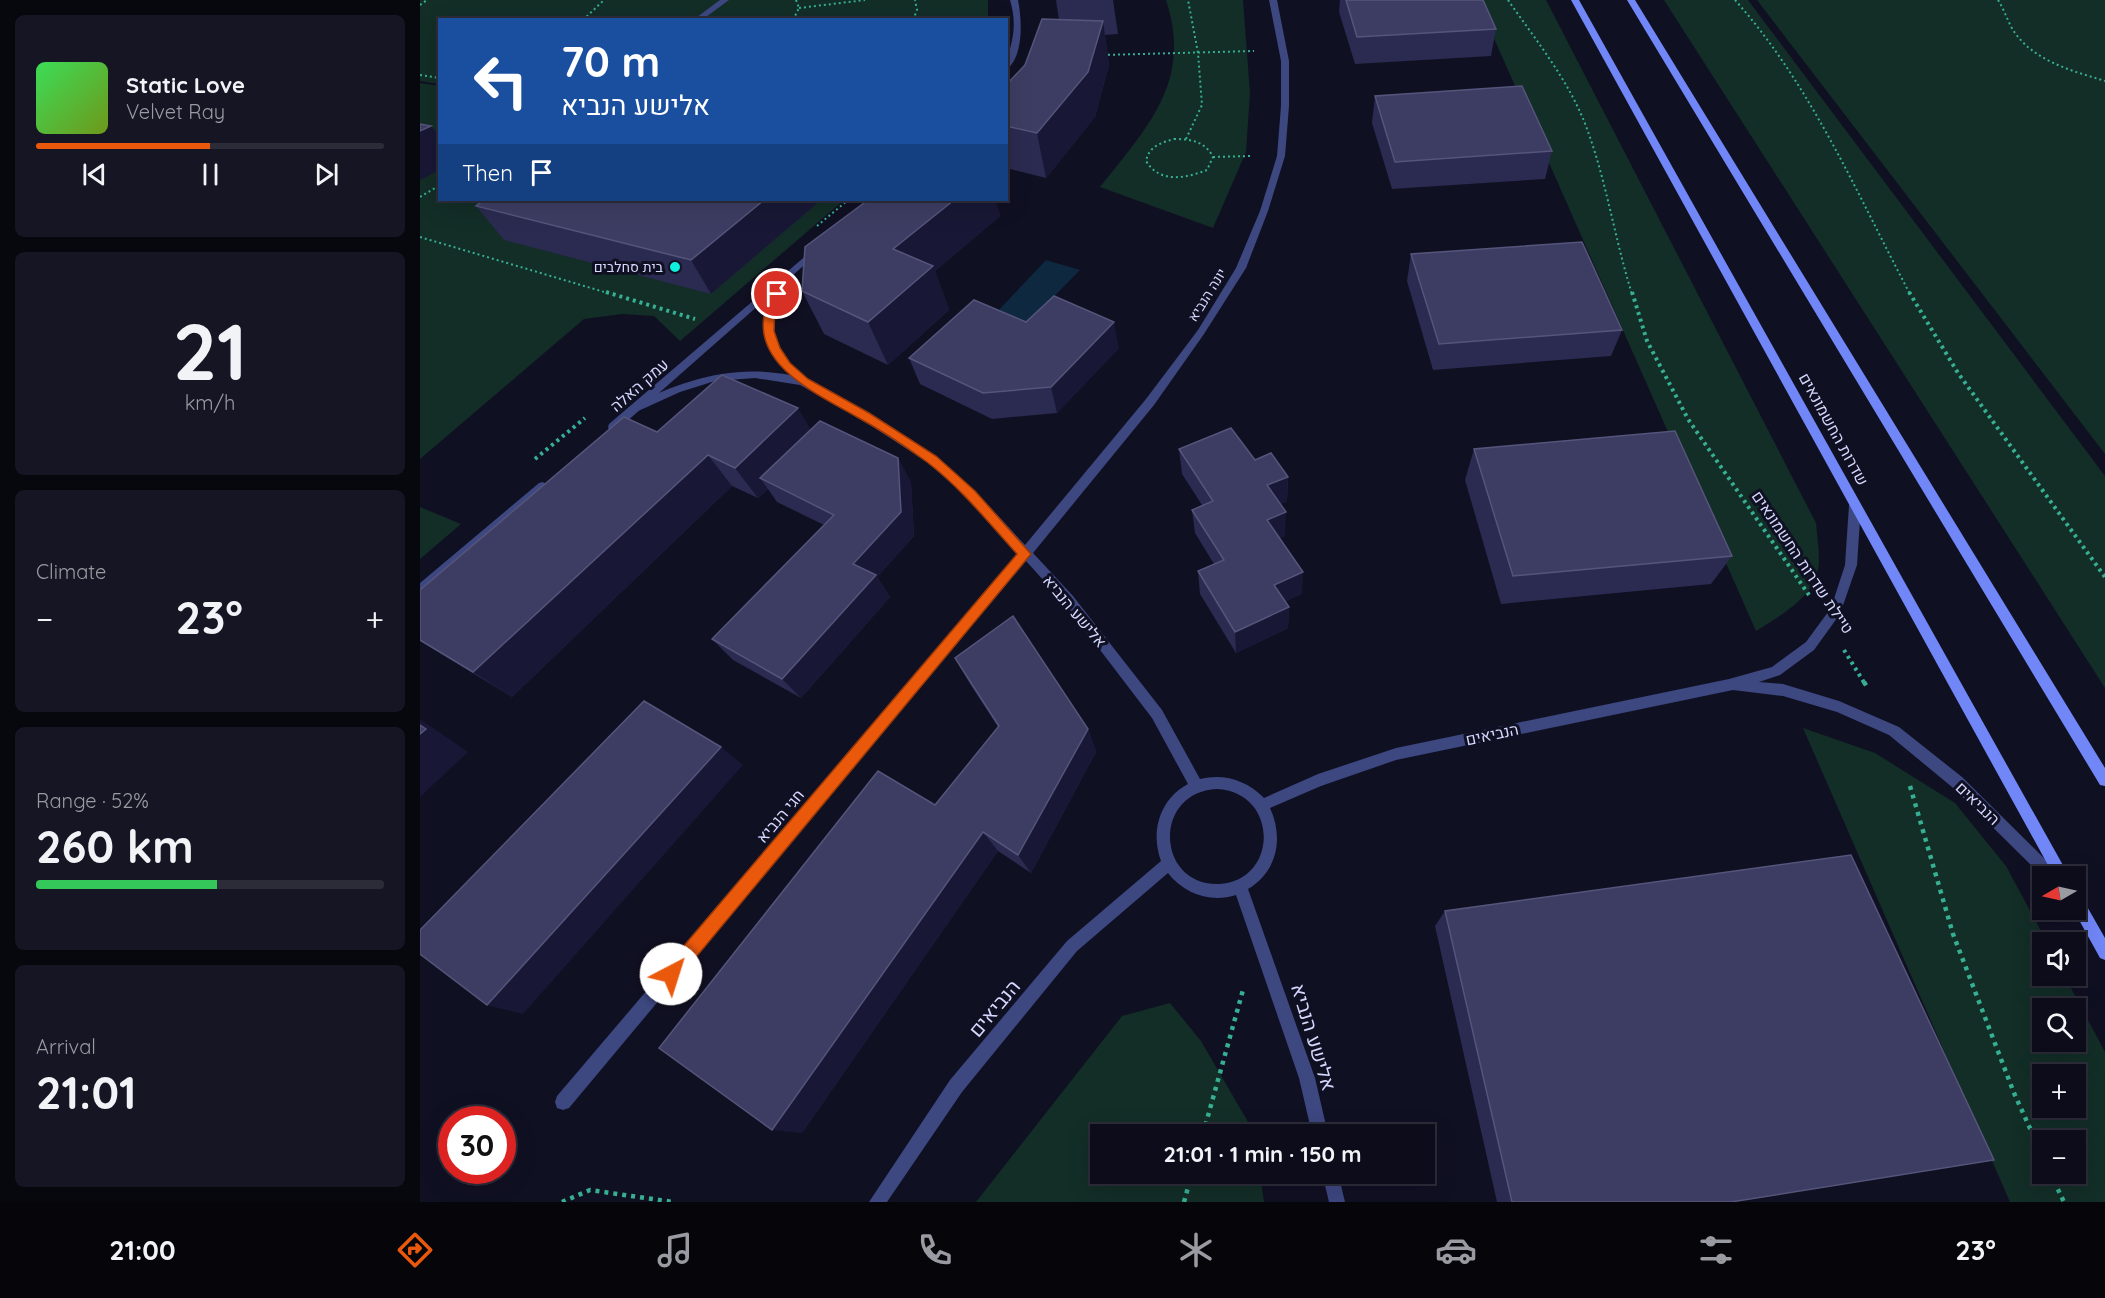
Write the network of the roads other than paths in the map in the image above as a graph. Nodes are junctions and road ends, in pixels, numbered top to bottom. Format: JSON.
{"nodes":[{"id":1,"x":725,"y":0,"type":"edge"},
{"id":2,"x":1014,"y":0,"type":"edge"},
{"id":3,"x":1273,"y":0,"type":"edge"},
{"id":4,"x":1575,"y":0,"type":"edge"},
{"id":5,"x":1631,"y":0,"type":"edge"},
{"id":6,"x":699,"y":18,"type":"edge"},
{"id":7,"x":1008,"y":63,"type":"edge"},
{"id":8,"x":825,"y":243,"type":"edge"},
{"id":9,"x":784,"y":279,"type":"junction"},
{"id":10,"x":804,"y":382,"type":"junction"},
{"id":11,"x":634,"y":409,"type":"junction"},
{"id":12,"x":608,"y":431,"type":"edge"},
{"id":13,"x":555,"y":476,"type":"edge"},
{"id":14,"x":1856,"y":505,"type":"junction"},
{"id":15,"x":1025,"y":554,"type":"junction"},
{"id":16,"x":420,"y":590,"type":"edge"},
{"id":17,"x":1729,"y":685,"type":"junction"},
{"id":18,"x":2105,"y":780,"type":"edge"},
{"id":19,"x":1197,"y":787,"type":"junction"},
{"id":20,"x":1263,"y":805,"type":"junction"},
{"id":21,"x":1168,"y":862,"type":"junction"},
{"id":22,"x":2042,"y":866,"type":"edge"},
{"id":23,"x":2056,"y":866,"type":"edge"},
{"id":24,"x":1240,"y":886,"type":"junction"},
{"id":25,"x":2086,"y":919,"type":"edge"},
{"id":26,"x":2105,"y":953,"type":"edge"},
{"id":27,"x":563,"y":1102,"type":"dead end"},
{"id":28,"x":1318,"y":1124,"type":"edge"},
{"id":29,"x":1333,"y":1184,"type":"edge"},
{"id":30,"x":877,"y":1202,"type":"edge"},
{"id":31,"x":1337,"y":1202,"type":"edge"}],
"edges":[{"from":1,"to":6,"type":"street"},
{"from":2,"to":7,"type":"street"},
{"from":3,"to":15,"type":"street","name":"יונה הנביא"},
{"from":4,"to":14,"type":"main road","name":"שדרות החשמונאים"},
{"from":5,"to":18,"type":"main road"},
{"from":8,"to":9,"type":"street","name":"עמק האלה"},
{"from":9,"to":10,"type":"street","name":"אלישע הנביא"},
{"from":9,"to":11,"type":"street","name":"עמק האלה"},
{"from":10,"to":11,"type":"street","name":"אלישע הנביא"},
{"from":10,"to":15,"type":"street","name":"אלישע הנביא"},
{"from":11,"to":12,"type":"street","name":"עמק האלה"},
{"from":13,"to":16,"type":"street"},
{"from":14,"to":17,"type":"street","name":"הנביאים"},
{"from":14,"to":23,"type":"main road","name":"שדרות החשמונאים"},
{"from":15,"to":19,"type":"street","name":"אלישע הנביא"},
{"from":15,"to":27,"type":"street","name":"חגי הנביא"},
{"from":17,"to":20,"type":"street","name":"הנביאים"},
{"from":17,"to":22,"type":"street","name":"הנביאים"},
{"from":19,"to":20,"type":"street"},
{"from":19,"to":21,"type":"street"},
{"from":20,"to":24,"type":"street"},
{"from":21,"to":24,"type":"street"},
{"from":21,"to":30,"type":"street","name":"הנביאים"},
{"from":24,"to":28,"type":"street","name":"אלישע הנביא"},
{"from":25,"to":26,"type":"main road"},
{"from":29,"to":31,"type":"street"}]}
